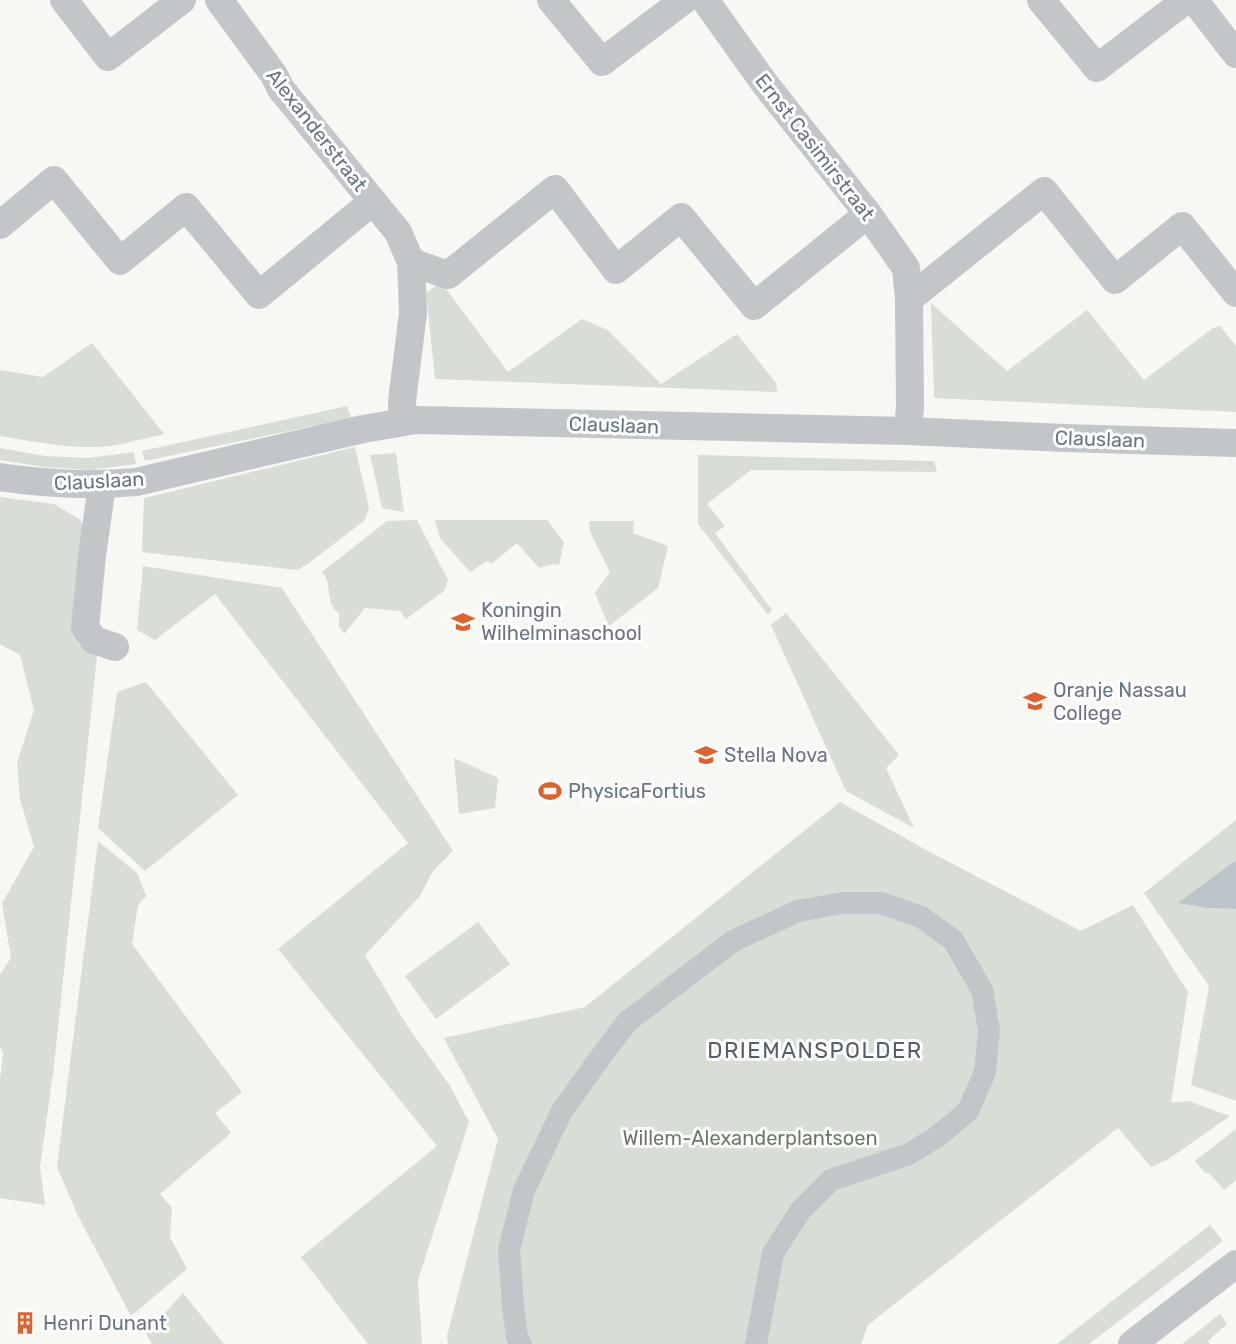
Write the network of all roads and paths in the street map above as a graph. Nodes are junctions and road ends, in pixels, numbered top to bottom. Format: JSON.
{"nodes":[{"id":1,"x":64,"y":0,"type":"edge"},
{"id":2,"x":182,"y":0,"type":"edge"},
{"id":3,"x":219,"y":0,"type":"edge"},
{"id":4,"x":551,"y":0,"type":"edge"},
{"id":5,"x":684,"y":0,"type":"edge"},
{"id":6,"x":705,"y":0,"type":"edge"},
{"id":7,"x":1041,"y":0,"type":"edge"},
{"id":8,"x":1186,"y":0,"type":"edge"},
{"id":9,"x":1194,"y":0,"type":"edge"},
{"id":10,"x":1236,"y":54,"type":"edge"},
{"id":11,"x":372,"y":202,"type":"junction"},
{"id":12,"x":868,"y":214,"type":"junction"},
{"id":13,"x":0,"y":225,"type":"edge"},
{"id":14,"x":411,"y":262,"type":"junction"},
{"id":15,"x":1236,"y":293,"type":"edge"},
{"id":16,"x":909,"y":299,"type":"junction"},
{"id":17,"x":403,"y":421,"type":"junction"},
{"id":18,"x":908,"y":431,"type":"junction"},
{"id":19,"x":1236,"y":443,"type":"edge"},
{"id":20,"x":0,"y":477,"type":"edge"},
{"id":21,"x":102,"y":485,"type":"junction"},
{"id":22,"x":115,"y":647,"type":"dead end"},
{"id":23,"x":1236,"y":1264,"type":"edge"},
{"id":24,"x":521,"y":1344,"type":"edge"},
{"id":25,"x":756,"y":1344,"type":"edge"},
{"id":26,"x":1132,"y":1344,"type":"edge"}],
"edges":[{"from":1,"to":2,"type":"street"},
{"from":3,"to":11,"type":"street","name":"Alexanderstraat"},
{"from":4,"to":5,"type":"street"},
{"from":6,"to":12,"type":"street","name":"Ernst Casimirstraat"},
{"from":7,"to":8,"type":"street"},
{"from":9,"to":10,"type":"street"},
{"from":11,"to":13,"type":"street"},
{"from":11,"to":14,"type":"street","name":"Alexanderstraat"},
{"from":12,"to":14,"type":"street"},
{"from":12,"to":16,"type":"street","name":"Ernst Casimirstraat"},
{"from":14,"to":17,"type":"street"},
{"from":15,"to":16,"type":"street"},
{"from":16,"to":18,"type":"street","name":"Ernst Casimirstraat"},
{"from":17,"to":18,"type":"street","name":"Clauslaan"},
{"from":17,"to":21,"type":"street","name":"Clauslaan"},
{"from":18,"to":19,"type":"street","name":"Clauslaan"},
{"from":20,"to":21,"type":"street","name":"Clauslaan"},
{"from":21,"to":22,"type":"street"},
{"from":23,"to":26,"type":"street"},
{"from":24,"to":25,"type":"street"}]}
